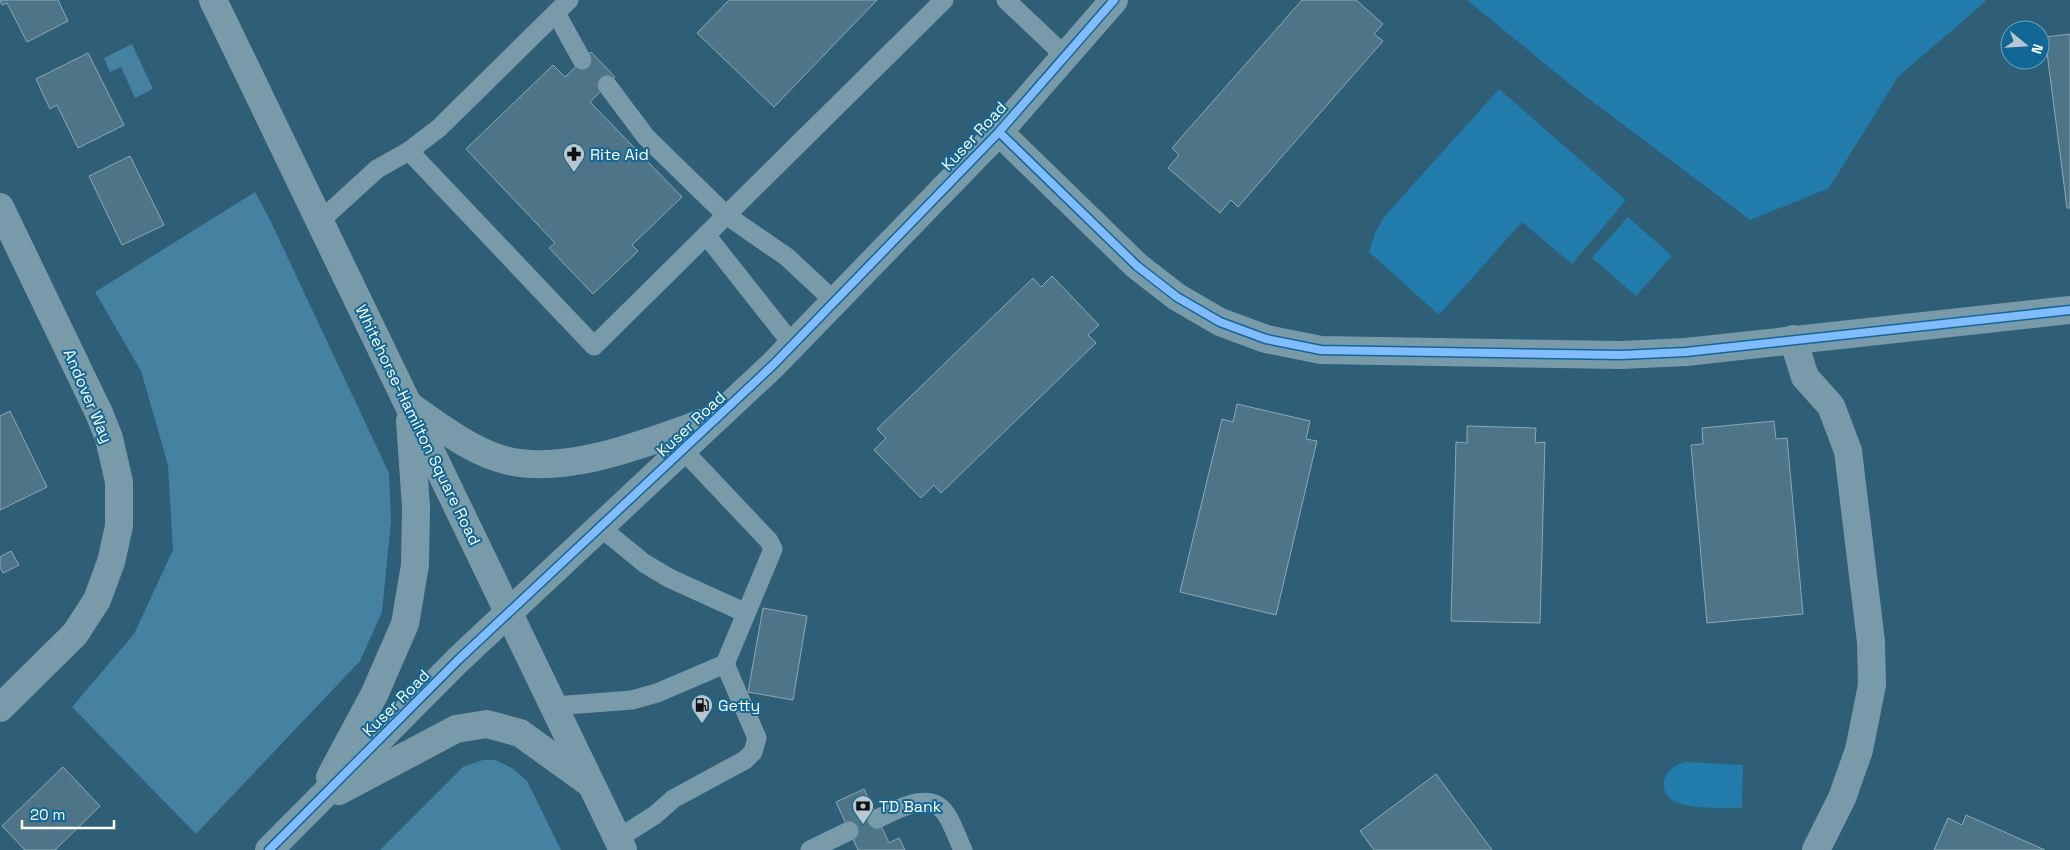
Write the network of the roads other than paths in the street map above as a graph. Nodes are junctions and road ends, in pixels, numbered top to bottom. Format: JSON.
{"nodes":[{"id":1,"x":213,"y":0,"type":"edge"},
{"id":2,"x":944,"y":0,"type":"edge"},
{"id":3,"x":1006,"y":0,"type":"edge"},
{"id":4,"x":1114,"y":0,"type":"edge"},
{"id":5,"x":562,"y":6,"type":"edge"},
{"id":6,"x":1065,"y":56,"type":"junction"},
{"id":7,"x":582,"y":60,"type":"dead end"},
{"id":8,"x":607,"y":85,"type":"dead end"},
{"id":9,"x":998,"y":132,"type":"junction"},
{"id":10,"x":409,"y":151,"type":"junction"},
{"id":11,"x":0,"y":208,"type":"edge"},
{"id":12,"x":726,"y":215,"type":"junction"},
{"id":13,"x":320,"y":221,"type":"junction"},
{"id":14,"x":706,"y":235,"type":"junction"},
{"id":15,"x":834,"y":302,"type":"junction"},
{"id":16,"x":2070,"y":310,"type":"edge"},
{"id":17,"x":1793,"y":340,"type":"junction"},
{"id":18,"x":793,"y":344,"type":"junction"},
{"id":19,"x":409,"y":405,"type":"junction"},
{"id":20,"x":716,"y":418,"type":"junction"},
{"id":21,"x":683,"y":450,"type":"junction"},
{"id":22,"x":600,"y":527,"type":"junction"},
{"id":23,"x":509,"y":613,"type":"junction"},
{"id":24,"x":746,"y":613,"type":"junction"},
{"id":25,"x":725,"y":664,"type":"junction"},
{"id":26,"x":554,"y":706,"type":"junction"},
{"id":27,"x":0,"y":708,"type":"edge"},
{"id":28,"x":591,"y":783,"type":"junction"},
{"id":29,"x":315,"y":803,"type":"junction"},
{"id":30,"x":877,"y":818,"type":"dead end"},
{"id":31,"x":849,"y":831,"type":"dead end"},
{"id":32,"x":620,"y":844,"type":"edge"},
{"id":33,"x":268,"y":850,"type":"edge"},
{"id":34,"x":810,"y":850,"type":"edge"},
{"id":35,"x":963,"y":850,"type":"edge"},
{"id":36,"x":1816,"y":850,"type":"edge"}],
"edges":[{"from":1,"to":13,"type":"street","name":"Whitehorse-Hamilton Square Road"},
{"from":2,"to":12,"type":"lane"},
{"from":3,"to":6,"type":"lane"},
{"from":4,"to":6,"type":"street","name":"Kuser Road"},
{"from":5,"to":7,"type":"lane"},
{"from":5,"to":10,"type":"lane"},
{"from":6,"to":9,"type":"street","name":"Kuser Road"},
{"from":8,"to":12,"type":"lane"},
{"from":9,"to":15,"type":"street","name":"Kuser Road"},
{"from":9,"to":17,"type":"street"},
{"from":10,"to":13,"type":"lane"},
{"from":10,"to":14,"type":"lane"},
{"from":11,"to":27,"type":"street","name":"Andover Way"},
{"from":12,"to":14,"type":"lane"},
{"from":12,"to":15,"type":"lane"},
{"from":13,"to":19,"type":"street","name":"Whitehorse-Hamilton Square Road"},
{"from":14,"to":18,"type":"lane"},
{"from":15,"to":18,"type":"street","name":"Kuser Road"},
{"from":16,"to":17,"type":"street"},
{"from":17,"to":36,"type":"street"},
{"from":18,"to":20,"type":"street","name":"Kuser Road"},
{"from":19,"to":20,"type":"street"},
{"from":19,"to":23,"type":"street","name":"Whitehorse-Hamilton Square Road"},
{"from":19,"to":29,"type":"street"},
{"from":20,"to":21,"type":"street","name":"Kuser Road"},
{"from":21,"to":22,"type":"street","name":"Kuser Road"},
{"from":21,"to":24,"type":"lane"},
{"from":22,"to":23,"type":"street","name":"Kuser Road"},
{"from":22,"to":24,"type":"lane"},
{"from":23,"to":26,"type":"street","name":"Whitehorse-Hamilton Square Road"},
{"from":23,"to":29,"type":"street","name":"Kuser Road"},
{"from":24,"to":25,"type":"lane"},
{"from":25,"to":26,"type":"lane"},
{"from":25,"to":32,"type":"lane"},
{"from":26,"to":28,"type":"street","name":"Whitehorse-Hamilton Square Road"},
{"from":28,"to":29,"type":"street"},
{"from":28,"to":32,"type":"street","name":"Whitehorse-Hamilton Square Road"},
{"from":29,"to":33,"type":"street","name":"Kuser Road"},
{"from":30,"to":35,"type":"lane"},
{"from":31,"to":34,"type":"lane"}]}
